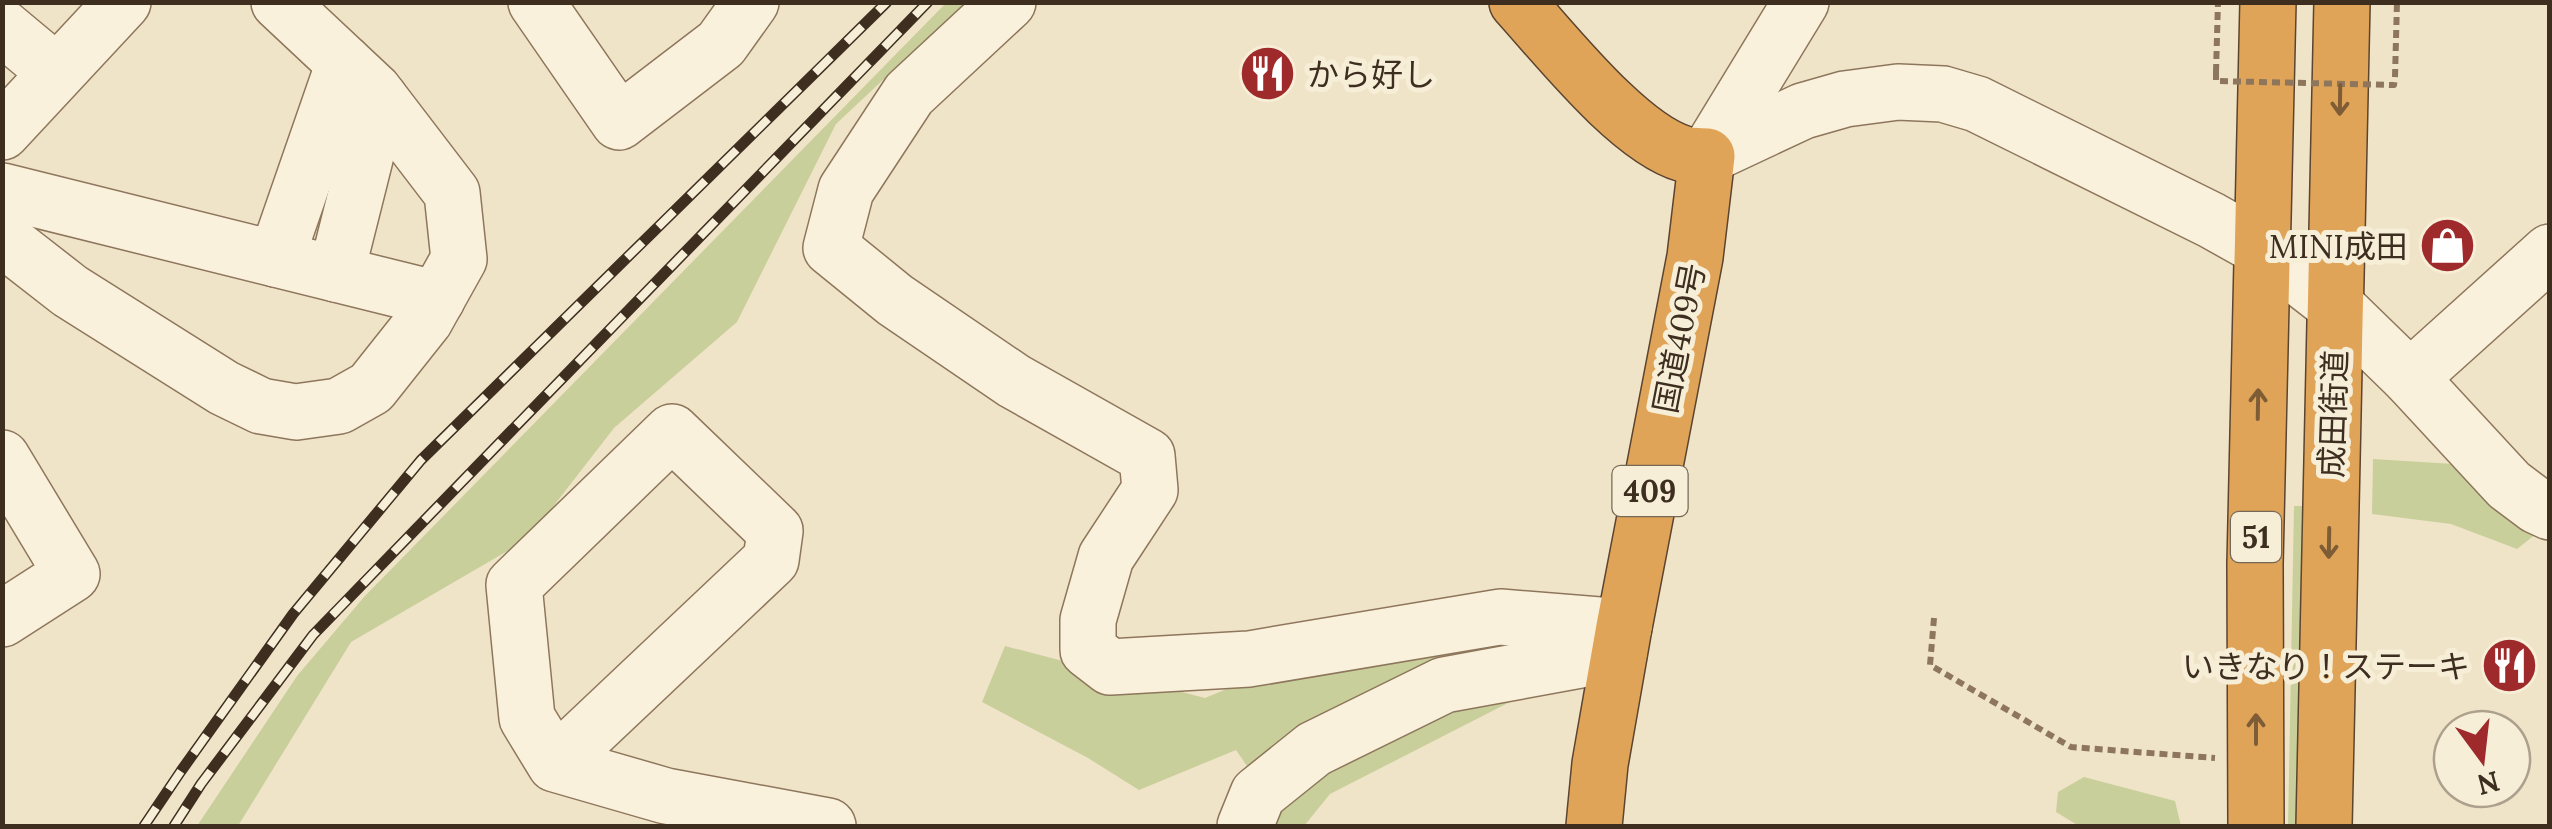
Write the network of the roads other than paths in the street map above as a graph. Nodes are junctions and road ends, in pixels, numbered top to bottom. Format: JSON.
{"nodes":[{"id":1,"x":279,"y":2,"type":"edge"},
{"id":2,"x":536,"y":2,"type":"edge"},
{"id":3,"x":751,"y":2,"type":"edge"},
{"id":4,"x":1008,"y":2,"type":"edge"},
{"id":5,"x":1517,"y":2,"type":"edge"},
{"id":6,"x":1801,"y":2,"type":"edge"},
{"id":7,"x":2268,"y":2,"type":"edge"},
{"id":8,"x":2342,"y":2,"type":"edge"},
{"id":9,"x":112,"y":6,"type":"edge"},
{"id":10,"x":2,"y":27,"type":"edge"},
{"id":11,"x":56,"y":72,"type":"junction"},
{"id":12,"x":362,"y":81,"type":"junction"},
{"id":13,"x":8,"y":115,"type":"edge"},
{"id":14,"x":1707,"y":156,"type":"junction"},
{"id":15,"x":2,"y":191,"type":"edge"},
{"id":16,"x":2,"y":238,"type":"edge"},
{"id":17,"x":2260,"y":248,"type":"junction"},
{"id":18,"x":2550,"y":252,"type":"edge"},
{"id":19,"x":276,"y":259,"type":"junction"},
{"id":20,"x":336,"y":274,"type":"junction"},
{"id":21,"x":437,"y":299,"type":"junction"},
{"id":22,"x":2336,"y":306,"type":"junction"},
{"id":23,"x":2410,"y":378,"type":"junction"},
{"id":24,"x":2,"y":458,"type":"edge"},
{"id":25,"x":2550,"y":512,"type":"edge"},
{"id":26,"x":2,"y":619,"type":"edge"},
{"id":27,"x":1622,"y":640,"type":"junction"},
{"id":28,"x":555,"y":764,"type":"junction"},
{"id":29,"x":666,"y":796,"type":"junction"},
{"id":30,"x":618,"y":826,"type":"edge"},
{"id":31,"x":828,"y":826,"type":"edge"},
{"id":32,"x":1245,"y":826,"type":"edge"},
{"id":33,"x":1594,"y":826,"type":"edge"},
{"id":34,"x":2256,"y":826,"type":"edge"},
{"id":35,"x":2324,"y":826,"type":"edge"}],
"edges":[{"from":1,"to":12,"type":"street"},
{"from":2,"to":3,"type":"street"},
{"from":4,"to":27,"type":"street"},
{"from":5,"to":14,"type":"highway"},
{"from":6,"to":14,"type":"street"},
{"from":7,"to":17,"type":"highway","number":"51"},
{"from":8,"to":22,"type":"highway","name":"成田街道","number":"51","one_way":true},
{"from":9,"to":11,"type":"street"},
{"from":10,"to":11,"type":"street"},
{"from":11,"to":13,"type":"street"},
{"from":12,"to":19,"type":"street"},
{"from":12,"to":20,"type":"street"},
{"from":12,"to":21,"type":"street"},
{"from":14,"to":17,"type":"street"},
{"from":14,"to":27,"type":"highway","name":"国道409号","number":"409"},
{"from":15,"to":19,"type":"street"},
{"from":16,"to":21,"type":"street"},
{"from":17,"to":22,"type":"street"},
{"from":34,"to":17,"type":"highway","number":"51","one_way":true},
{"from":18,"to":23,"type":"street"},
{"from":19,"to":20,"type":"street"},
{"from":20,"to":21,"type":"street"},
{"from":22,"to":23,"type":"street"},
{"from":22,"to":35,"type":"highway","name":"成田街道","number":"51","one_way":true},
{"from":23,"to":25,"type":"street"},
{"from":24,"to":26,"type":"street"},
{"from":27,"to":32,"type":"street"},
{"from":27,"to":33,"type":"highway","name":"国道409号","number":"409"},
{"from":28,"to":28,"type":"street"},
{"from":28,"to":29,"type":"street"},
{"from":29,"to":30,"type":"street"},
{"from":29,"to":31,"type":"street"}]}
